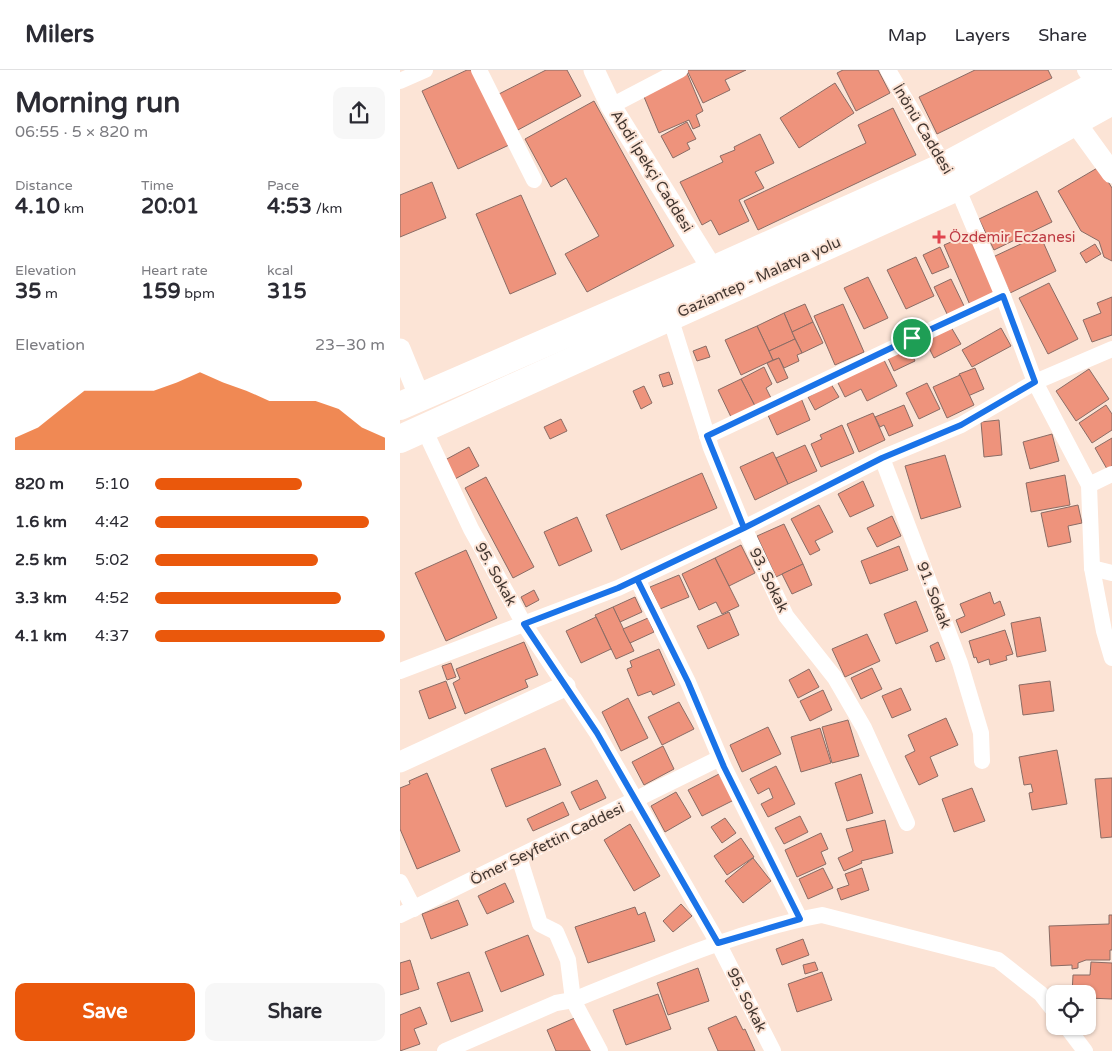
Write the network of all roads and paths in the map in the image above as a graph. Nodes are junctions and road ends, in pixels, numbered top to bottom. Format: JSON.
{"nodes":[{"id":1,"x":425,"y":70,"type":"edge"},
{"id":2,"x":479,"y":70,"type":"edge"},
{"id":3,"x":594,"y":70,"type":"edge"},
{"id":4,"x":680,"y":70,"type":"edge"},
{"id":5,"x":888,"y":70,"type":"edge"},
{"id":6,"x":400,"y":81,"type":"edge"},
{"id":7,"x":1101,"y":83,"type":"edge"},
{"id":8,"x":611,"y":106,"type":"junction"},
{"id":9,"x":1075,"y":122,"type":"junction"},
{"id":10,"x":1112,"y":173,"type":"edge"},
{"id":11,"x":952,"y":177,"type":"junction"},
{"id":12,"x":534,"y":180,"type":"dead end"},
{"id":13,"x":713,"y":270,"type":"junction"},
{"id":14,"x":1003,"y":296,"type":"junction"},
{"id":15,"x":670,"y":317,"type":"junction"},
{"id":16,"x":400,"y":349,"type":"edge"},
{"id":17,"x":1112,"y":349,"type":"edge"},
{"id":18,"x":1035,"y":382,"type":"junction"},
{"id":19,"x":410,"y":402,"type":"edge"},
{"id":20,"x":412,"y":434,"type":"edge"},
{"id":21,"x":707,"y":436,"type":"junction"},
{"id":22,"x":882,"y":458,"type":"junction"},
{"id":23,"x":1112,"y":474,"type":"edge"},
{"id":24,"x":1089,"y":485,"type":"junction"},
{"id":25,"x":744,"y":528,"type":"junction"},
{"id":26,"x":1092,"y":568,"type":"junction"},
{"id":27,"x":1112,"y":573,"type":"edge"},
{"id":28,"x":637,"y":579,"type":"junction"},
{"id":29,"x":524,"y":624,"type":"junction"},
{"id":30,"x":1112,"y":658,"type":"edge"},
{"id":31,"x":400,"y":672,"type":"edge"},
{"id":32,"x":565,"y":686,"type":"junction"},
{"id":33,"x":720,"y":758,"type":"junction"},
{"id":34,"x":982,"y":761,"type":"dead end"},
{"id":35,"x":400,"y":762,"type":"edge"},
{"id":36,"x":636,"y":800,"type":"junction"},
{"id":37,"x":907,"y":823,"type":"dead end"},
{"id":38,"x":519,"y":857,"type":"junction"},
{"id":39,"x":400,"y":882,"type":"edge"},
{"id":40,"x":407,"y":912,"type":"edge"},
{"id":41,"x":800,"y":919,"type":"junction"},
{"id":42,"x":718,"y":943,"type":"junction"},
{"id":43,"x":573,"y":1000,"type":"junction"},
{"id":44,"x":1046,"y":1000,"type":"edge"},
{"id":45,"x":1073,"y":1035,"type":"edge"},
{"id":46,"x":445,"y":1051,"type":"edge"},
{"id":47,"x":600,"y":1051,"type":"edge"},
{"id":48,"x":772,"y":1051,"type":"edge"},
{"id":49,"x":1085,"y":1051,"type":"edge"}],
"edges":[{"from":1,"to":6,"type":"street"},
{"from":2,"to":12,"type":"street"},
{"from":3,"to":8,"type":"street","name":"Abdi İpekçi Caddesi"},
{"from":4,"to":8,"type":"street"},
{"from":5,"to":11,"type":"street","name":"İnönü Caddesi"},
{"from":7,"to":9,"type":"highway","name":"Gaziantep - Malatya yolu"},
{"from":7,"to":11,"type":"highway","name":"Gaziantep - Malatya yolu"},
{"from":8,"to":13,"type":"street","name":"Abdi İpekçi Caddesi"},
{"from":9,"to":10,"type":"street"},
{"from":9,"to":11,"type":"highway","name":"Gaziantep - Malatya yolu"},
{"from":11,"to":13,"type":"highway","name":"Gaziantep - Malatya yolu"},
{"from":11,"to":14,"type":"street","name":"İnönü Caddesi"},
{"from":11,"to":15,"type":"highway","name":"Gaziantep - Malatya yolu"},
{"from":13,"to":19,"type":"highway","name":"Gaziantep - Malatya yolu"},
{"from":14,"to":18,"type":"street","name":"İnönü Caddesi"},
{"from":14,"to":21,"type":"street"},
{"from":15,"to":20,"type":"highway","name":"Gaziantep - Malatya yolu"},
{"from":15,"to":21,"type":"street","name":"93. Sokak"},
{"from":16,"to":19,"type":"street"},
{"from":17,"to":18,"type":"street"},
{"from":18,"to":22,"type":"street"},
{"from":18,"to":24,"type":"street","name":"İnönü Caddesi"},
{"from":20,"to":29,"type":"street","name":"95. Sokak"},
{"from":21,"to":25,"type":"street","name":"93. Sokak"},
{"from":22,"to":25,"type":"street"},
{"from":22,"to":34,"type":"street","name":"91. Sokak"},
{"from":23,"to":24,"type":"street"},
{"from":24,"to":26,"type":"street"},
{"from":25,"to":28,"type":"street"},
{"from":25,"to":37,"type":"street","name":"93. Sokak"},
{"from":26,"to":27,"type":"street"},
{"from":26,"to":30,"type":"street"},
{"from":28,"to":29,"type":"street"},
{"from":28,"to":33,"type":"street"},
{"from":29,"to":31,"type":"street"},
{"from":29,"to":32,"type":"street","name":"95. Sokak"},
{"from":32,"to":35,"type":"street"},
{"from":32,"to":36,"type":"street","name":"95. Sokak"},
{"from":33,"to":36,"type":"street","name":"Ömer Seyfettin Caddesi"},
{"from":33,"to":41,"type":"street"},
{"from":36,"to":38,"type":"street","name":"Ömer Seyfettin Caddesi"},
{"from":36,"to":42,"type":"street","name":"95. Sokak"},
{"from":38,"to":40,"type":"street","name":"Ömer Seyfettin Caddesi"},
{"from":38,"to":43,"type":"street"},
{"from":39,"to":40,"type":"street"},
{"from":41,"to":42,"type":"street"},
{"from":41,"to":44,"type":"street"},
{"from":42,"to":43,"type":"street"},
{"from":42,"to":48,"type":"street","name":"95. Sokak"},
{"from":43,"to":46,"type":"street"},
{"from":43,"to":47,"type":"street"},
{"from":45,"to":49,"type":"street"}]}
